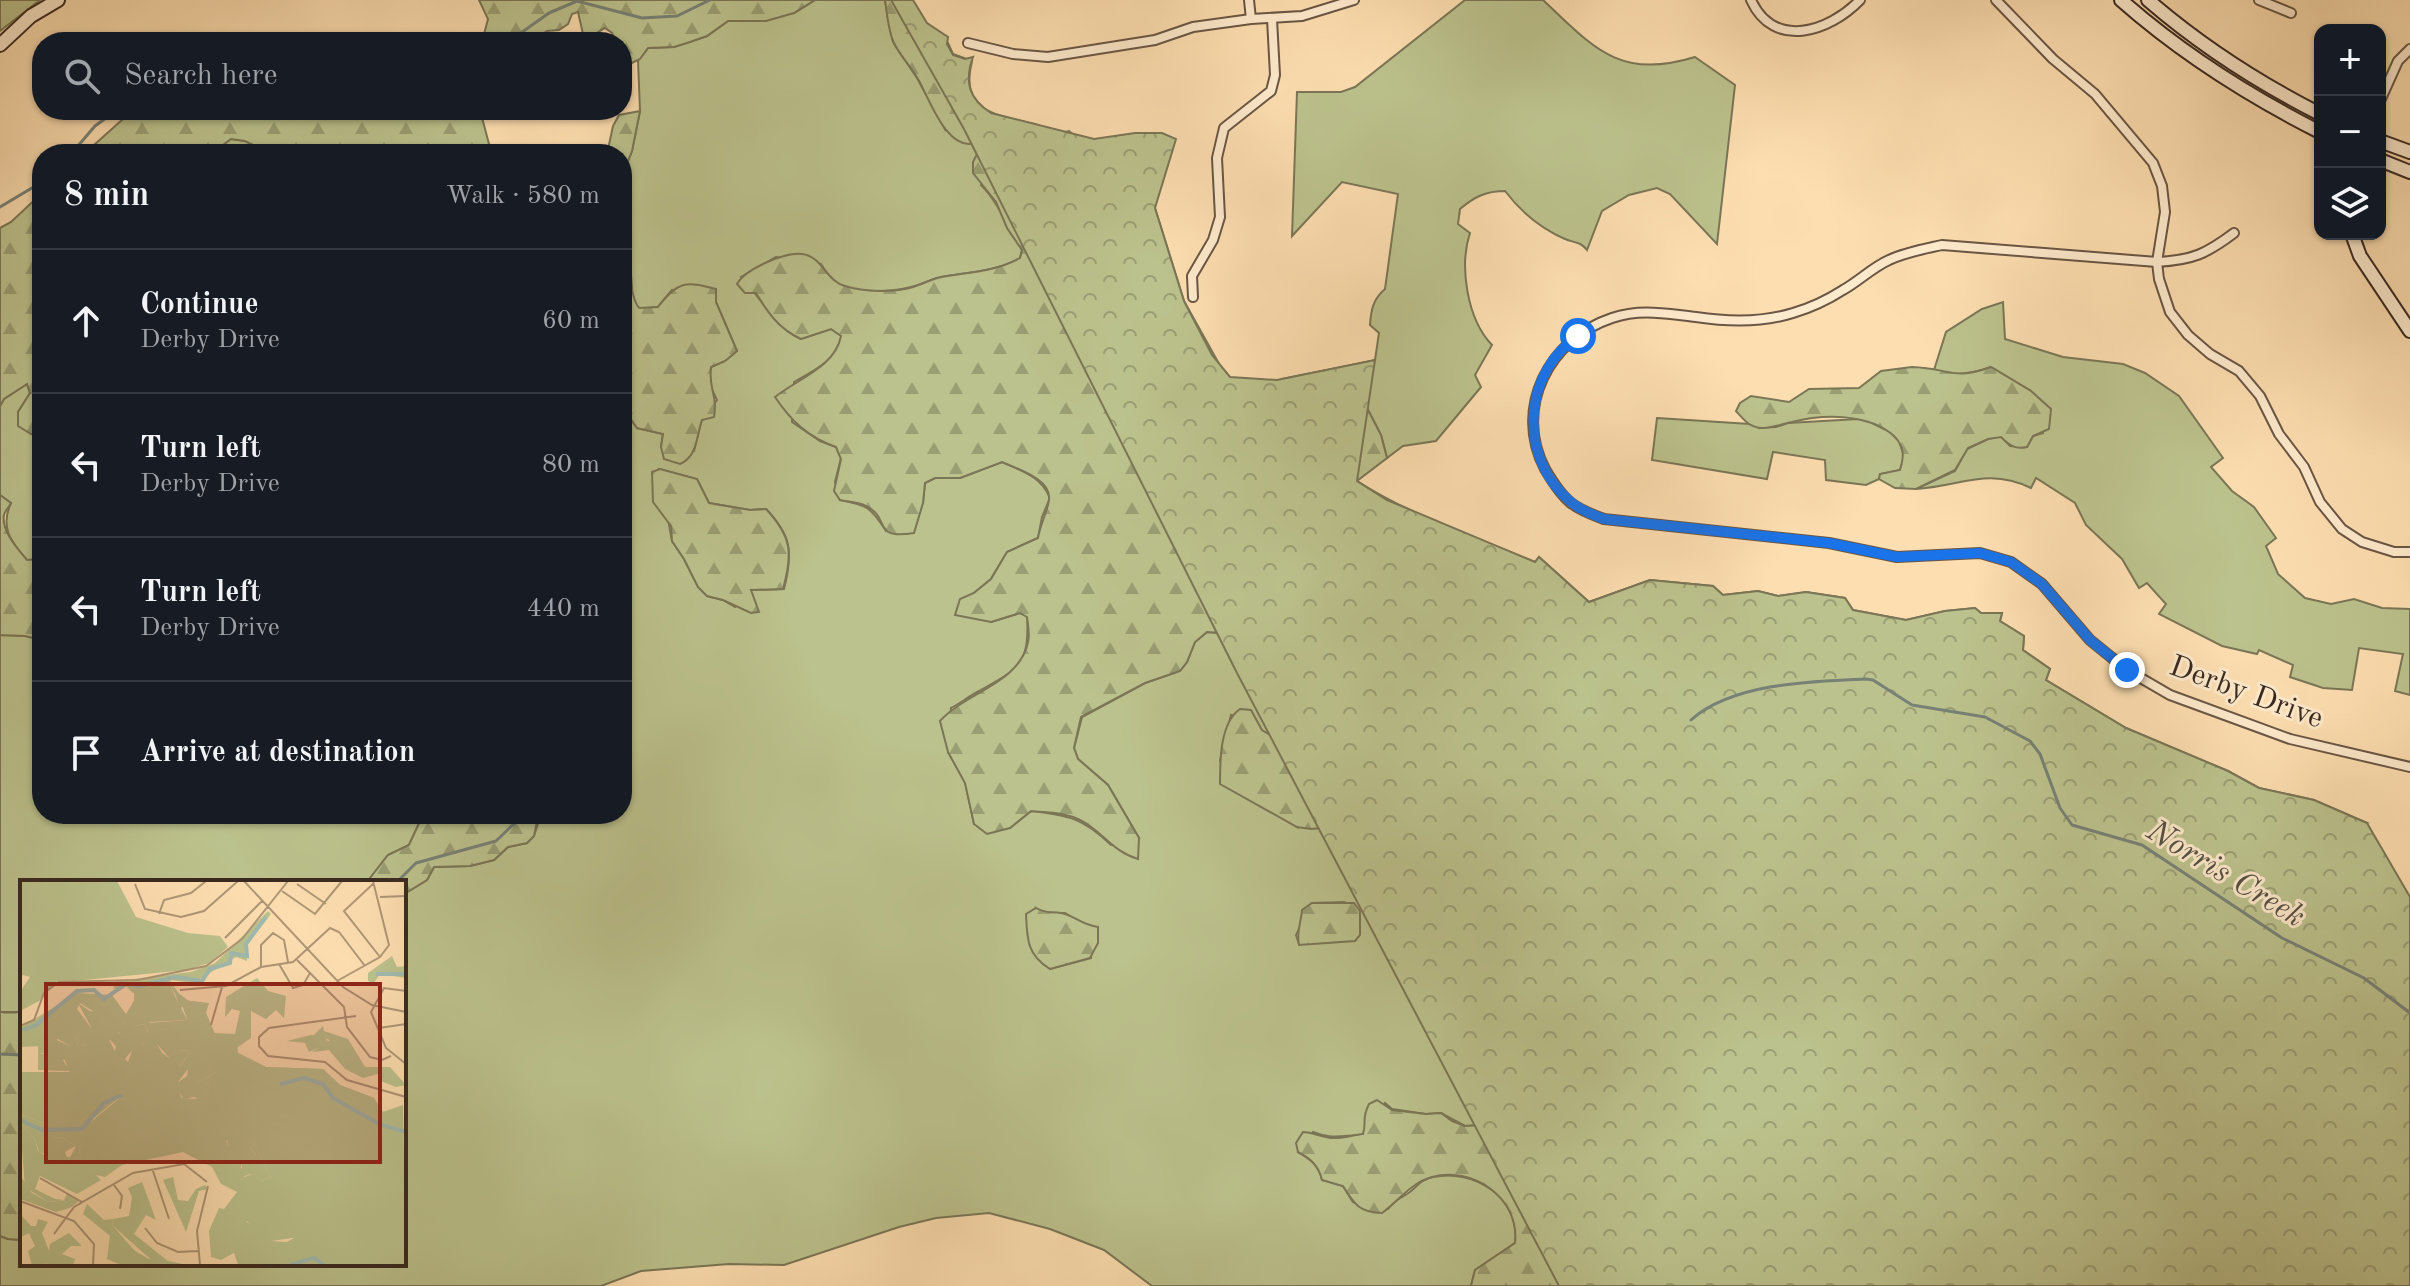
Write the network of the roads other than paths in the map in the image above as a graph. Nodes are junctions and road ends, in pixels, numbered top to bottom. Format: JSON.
{"nodes":[{"id":1,"x":58,"y":0,"type":"edge"},
{"id":2,"x":1249,"y":0,"type":"edge"},
{"id":3,"x":1354,"y":0,"type":"edge"},
{"id":4,"x":1751,"y":0,"type":"edge"},
{"id":5,"x":1860,"y":0,"type":"edge"},
{"id":6,"x":1996,"y":0,"type":"edge"},
{"id":7,"x":2121,"y":0,"type":"edge"},
{"id":8,"x":2148,"y":0,"type":"edge"},
{"id":9,"x":2259,"y":0,"type":"edge"},
{"id":10,"x":2291,"y":13,"type":"dead end"},
{"id":11,"x":1251,"y":19,"type":"junction"},
{"id":12,"x":1272,"y":19,"type":"junction"},
{"id":13,"x":968,"y":43,"type":"dead end"},
{"id":14,"x":0,"y":45,"type":"edge"},
{"id":15,"x":2410,"y":49,"type":"edge"},
{"id":16,"x":2382,"y":96,"type":"edge"},
{"id":17,"x":2314,"y":111,"type":"edge"},
{"id":18,"x":2314,"y":129,"type":"edge"},
{"id":19,"x":2386,"y":143,"type":"edge"},
{"id":20,"x":2410,"y":152,"type":"edge"},
{"id":21,"x":2386,"y":162,"type":"edge"},
{"id":22,"x":2410,"y":172,"type":"edge"},
{"id":23,"x":2234,"y":233,"type":"dead end"},
{"id":24,"x":2354,"y":240,"type":"edge"},
{"id":25,"x":2157,"y":262,"type":"junction"},
{"id":26,"x":1193,"y":297,"type":"dead end"},
{"id":27,"x":2407,"y":317,"type":"edge"},
{"id":28,"x":2410,"y":331,"type":"edge"},
{"id":29,"x":2410,"y":552,"type":"edge"},
{"id":30,"x":2410,"y":767,"type":"edge"}],
"edges":[{"from":1,"to":14,"type":"main road"},
{"from":2,"to":11,"type":"street"},
{"from":3,"to":12,"type":"street"},
{"from":4,"to":5,"type":"street"},
{"from":6,"to":25,"type":"street"},
{"from":7,"to":18,"type":"main road"},
{"from":8,"to":17,"type":"main road"},
{"from":9,"to":10,"type":"street"},
{"from":11,"to":12,"type":"street"},
{"from":11,"to":13,"type":"street"},
{"from":12,"to":26,"type":"street"},
{"from":15,"to":16,"type":"street"},
{"from":19,"to":20,"type":"main road"},
{"from":21,"to":22,"type":"main road"},
{"from":23,"to":25,"type":"street","name":"Derby Drive"},
{"from":24,"to":27,"type":"main road"},
{"from":25,"to":29,"type":"street"},
{"from":25,"to":30,"type":"street","name":"Derby Drive"},
{"from":27,"to":28,"type":"main road"}]}
